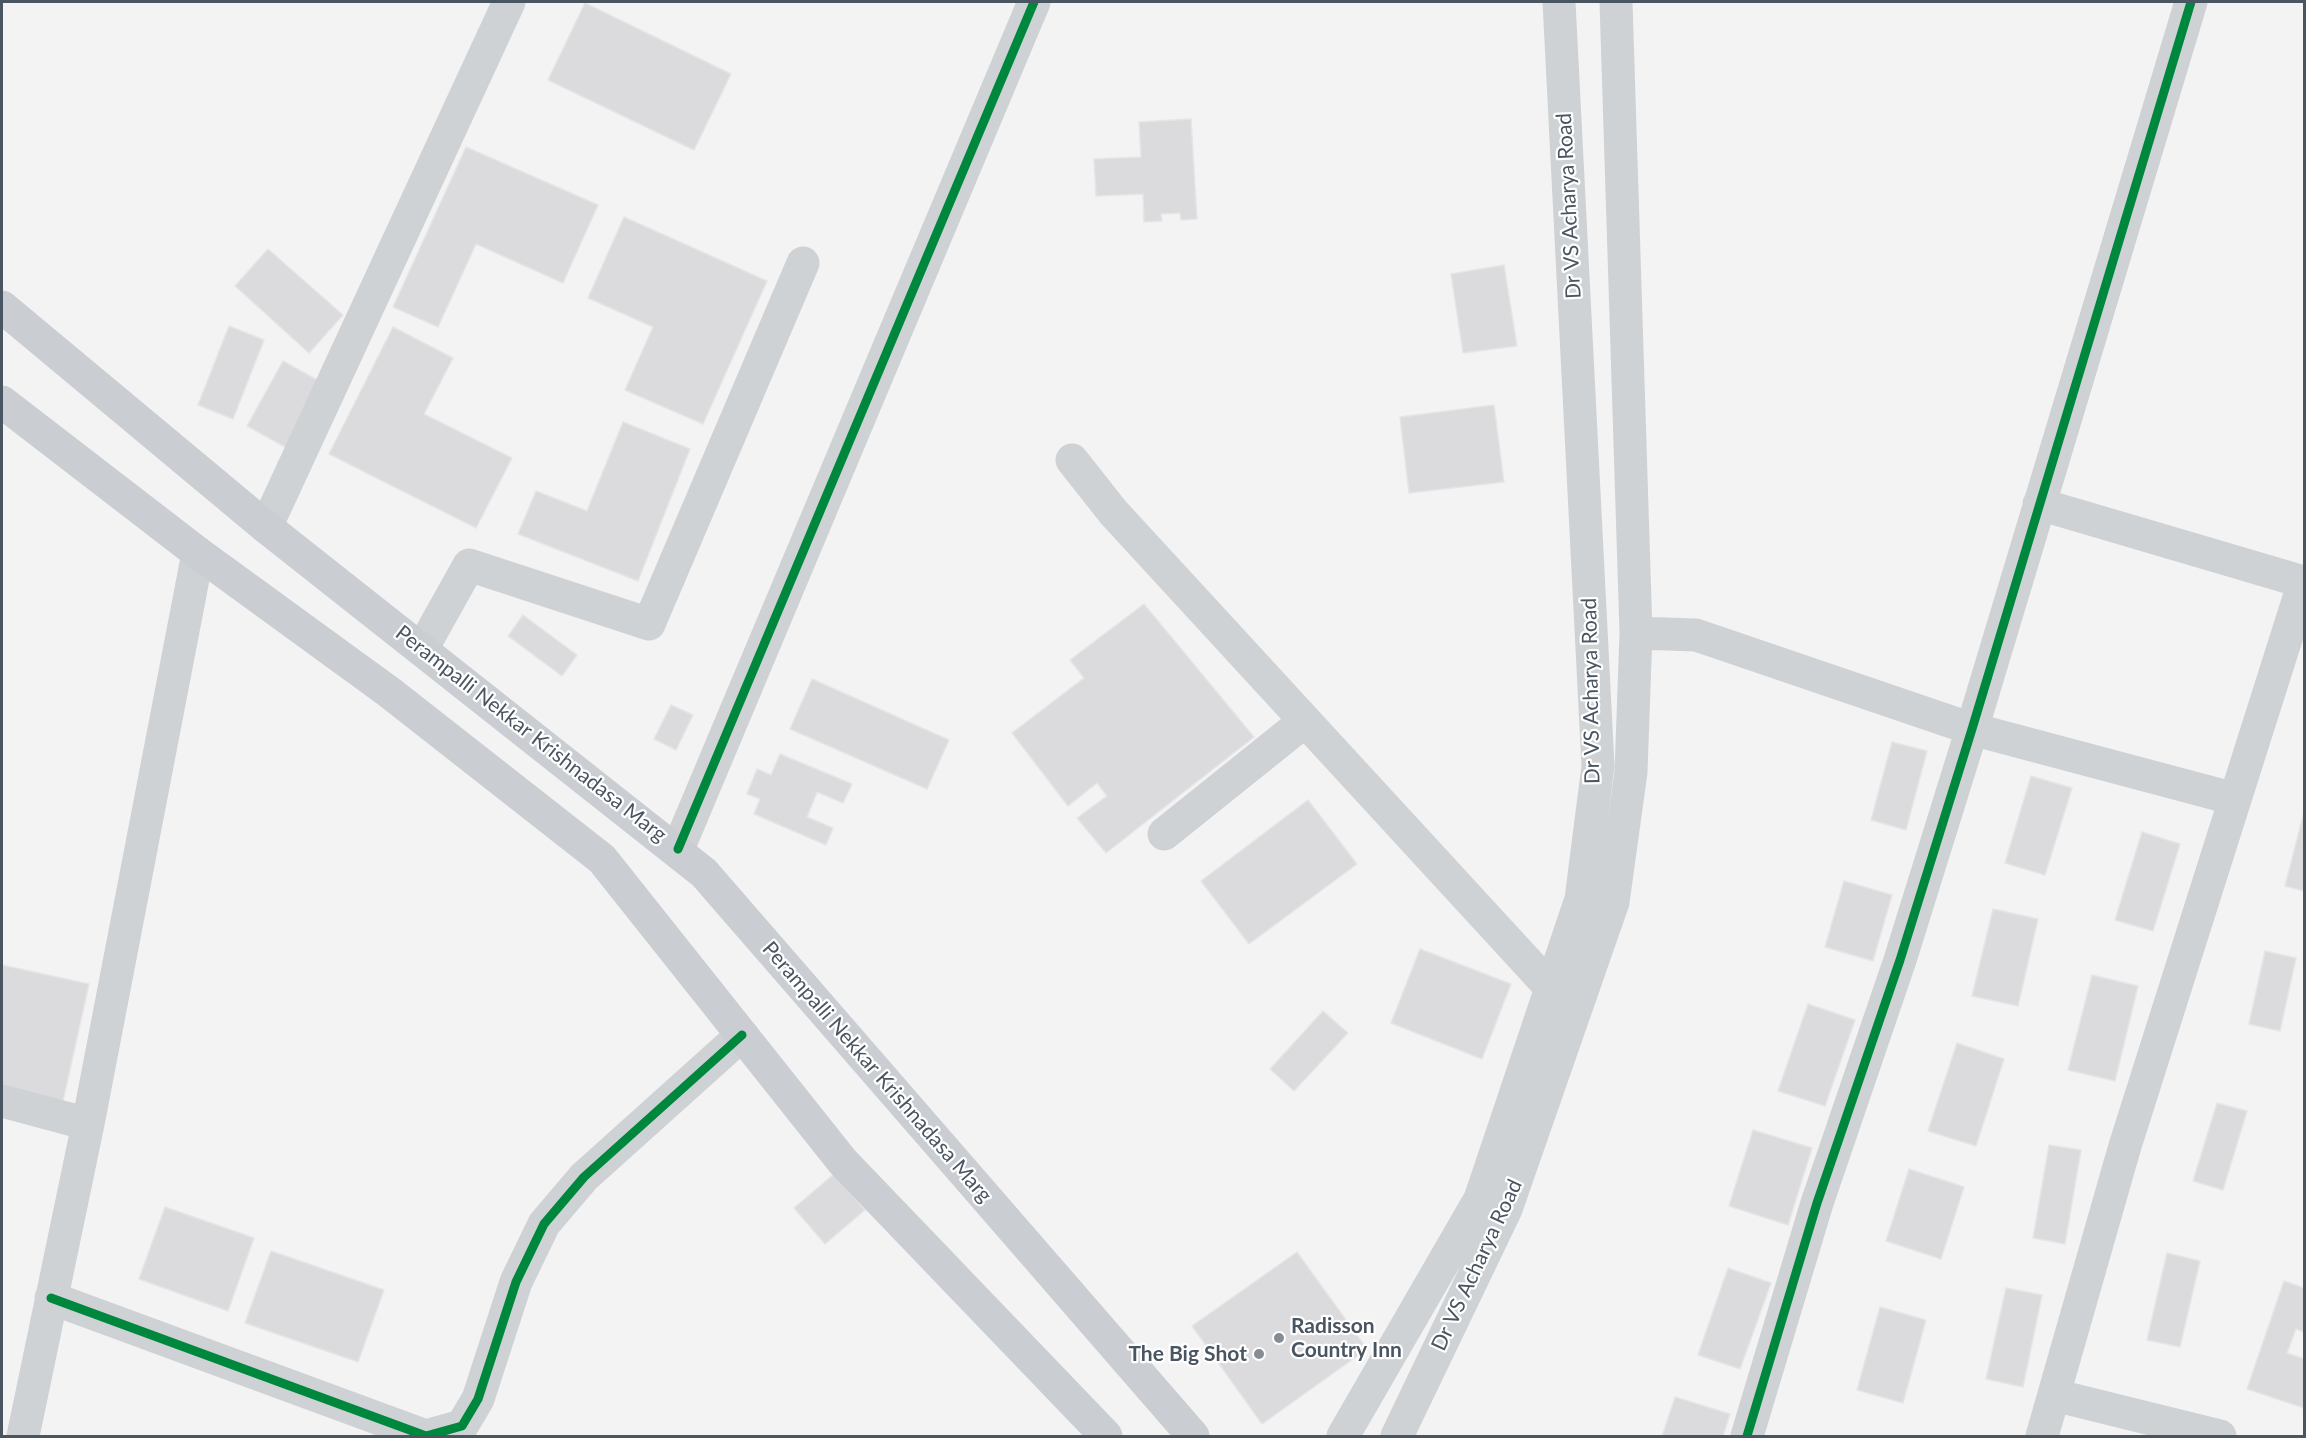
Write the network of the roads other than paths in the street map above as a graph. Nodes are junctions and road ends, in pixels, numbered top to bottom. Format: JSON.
{"nodes":[{"id":1,"x":509,"y":2,"type":"edge"},
{"id":2,"x":1034,"y":2,"type":"edge"},
{"id":3,"x":1559,"y":2,"type":"edge"},
{"id":4,"x":1616,"y":2,"type":"edge"},
{"id":5,"x":2192,"y":2,"type":"edge"},
{"id":6,"x":804,"y":263,"type":"dead end"},
{"id":7,"x":2,"y":307,"type":"edge"},
{"id":8,"x":2,"y":402,"type":"edge"},
{"id":9,"x":1072,"y":460,"type":"dead end"},
{"id":10,"x":2039,"y":504,"type":"junction"},
{"id":11,"x":266,"y":527,"type":"junction"},
{"id":12,"x":198,"y":553,"type":"junction"},
{"id":13,"x":2304,"y":582,"type":"edge"},
{"id":14,"x":1636,"y":633,"type":"junction"},
{"id":15,"x":422,"y":649,"type":"junction"},
{"id":16,"x":1305,"y":721,"type":"junction"},
{"id":17,"x":1972,"y":729,"type":"junction"},
{"id":18,"x":2235,"y":800,"type":"junction"},
{"id":19,"x":1164,"y":834,"type":"dead end"},
{"id":20,"x":678,"y":849,"type":"junction"},
{"id":21,"x":1551,"y":988,"type":"junction"},
{"id":22,"x":742,"y":1035,"type":"junction"},
{"id":23,"x":2,"y":1101,"type":"edge"},
{"id":24,"x":88,"y":1124,"type":"junction"},
{"id":25,"x":51,"y":1298,"type":"junction"},
{"id":26,"x":2054,"y":1395,"type":"junction"},
{"id":27,"x":23,"y":1437,"type":"edge"},
{"id":28,"x":1106,"y":1437,"type":"edge"},
{"id":29,"x":1193,"y":1437,"type":"edge"},
{"id":30,"x":1343,"y":1437,"type":"edge"},
{"id":31,"x":1396,"y":1437,"type":"edge"},
{"id":32,"x":1748,"y":1437,"type":"edge"},
{"id":33,"x":2042,"y":1437,"type":"edge"},
{"id":34,"x":2220,"y":1437,"type":"edge"}],
"edges":[{"from":1,"to":11,"type":"street"},
{"from":2,"to":20,"type":"street"},
{"from":3,"to":21,"type":"street","name":"Dr VS Acharya Road"},
{"from":4,"to":14,"type":"street","name":"Dr VS Acharya Road"},
{"from":5,"to":10,"type":"street"},
{"from":6,"to":15,"type":"street"},
{"from":7,"to":11,"type":"main road","name":"Perampalli Nekkar Krishnadasa Marg"},
{"from":8,"to":12,"type":"main road"},
{"from":9,"to":16,"type":"street"},
{"from":10,"to":13,"type":"street"},
{"from":10,"to":17,"type":"street"},
{"from":11,"to":15,"type":"main road","name":"Perampalli Nekkar Krishnadasa Marg"},
{"from":12,"to":22,"type":"main road"},
{"from":12,"to":24,"type":"street"},
{"from":13,"to":18,"type":"street"},
{"from":14,"to":17,"type":"street"},
{"from":14,"to":31,"type":"street","name":"Dr VS Acharya Road"},
{"from":15,"to":20,"type":"main road","name":"Perampalli Nekkar Krishnadasa Marg"},
{"from":16,"to":19,"type":"street"},
{"from":16,"to":21,"type":"street"},
{"from":17,"to":18,"type":"street"},
{"from":17,"to":32,"type":"street"},
{"from":18,"to":26,"type":"street"},
{"from":20,"to":29,"type":"main road","name":"Perampalli Nekkar Krishnadasa Marg"},
{"from":21,"to":30,"type":"street","name":"Dr VS Acharya Road"},
{"from":22,"to":25,"type":"street"},
{"from":22,"to":28,"type":"main road"},
{"from":23,"to":24,"type":"street"},
{"from":24,"to":25,"type":"street"},
{"from":25,"to":27,"type":"street"},
{"from":26,"to":33,"type":"street"},
{"from":26,"to":34,"type":"street"}]}
